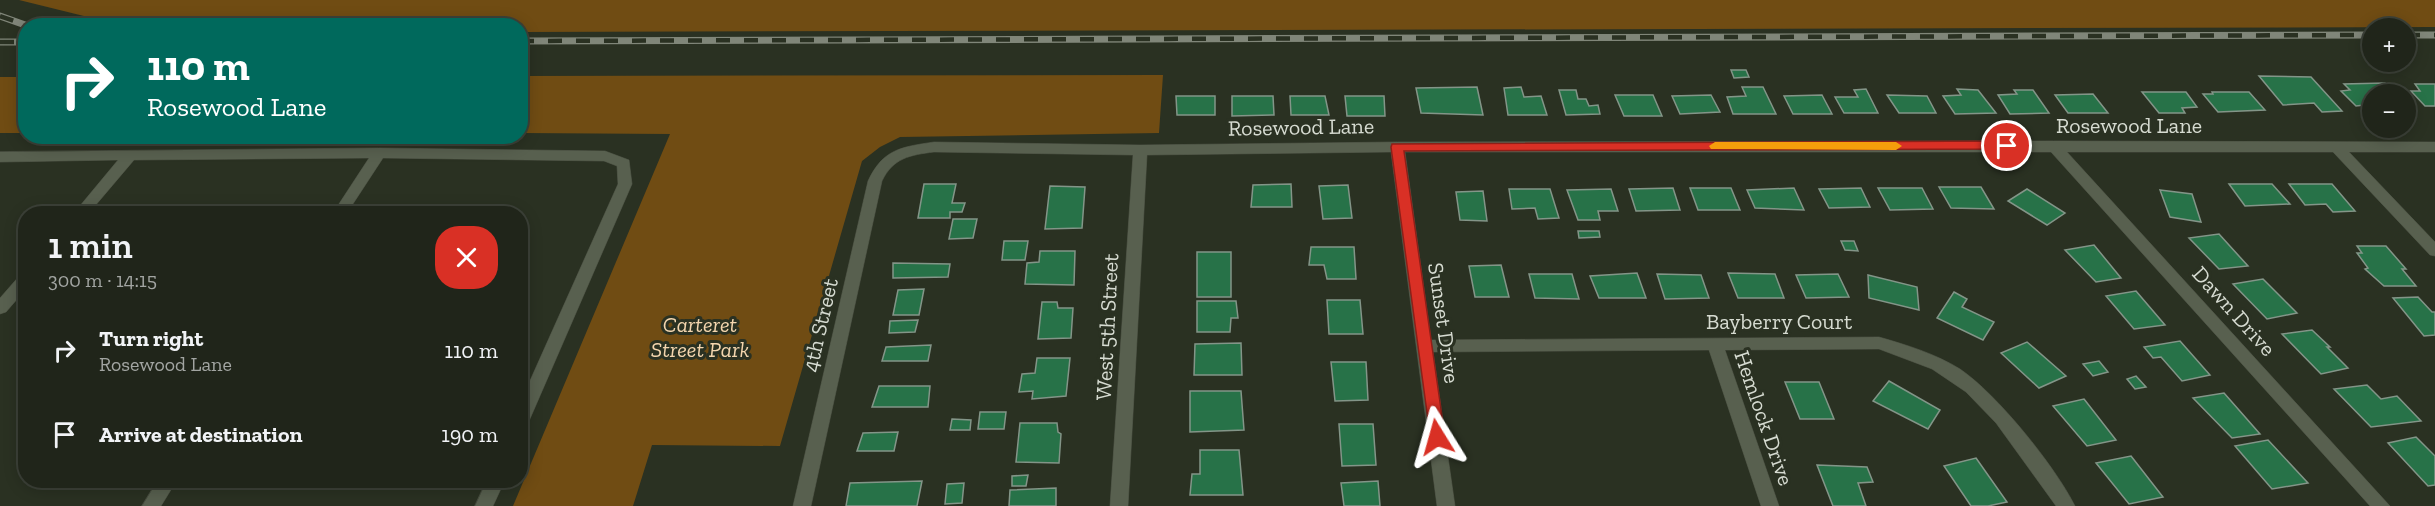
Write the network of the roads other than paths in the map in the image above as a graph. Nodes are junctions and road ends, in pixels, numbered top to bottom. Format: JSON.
{"nodes":[{"id":1,"x":2054,"y":146,"type":"junction"},
{"id":2,"x":1397,"y":147,"type":"junction"},
{"id":3,"x":2337,"y":147,"type":"junction"},
{"id":4,"x":2435,"y":147,"type":"edge"},
{"id":5,"x":1140,"y":150,"type":"junction"},
{"id":6,"x":379,"y":153,"type":"junction"},
{"id":7,"x":0,"y":157,"type":"edge"},
{"id":8,"x":129,"y":157,"type":"junction"},
{"id":9,"x":890,"y":159,"type":"joint"},
{"id":10,"x":87,"y":206,"type":"edge"},
{"id":11,"x":345,"y":206,"type":"edge"},
{"id":12,"x":2435,"y":251,"type":"edge"},
{"id":13,"x":18,"y":287,"type":"edge"},
{"id":14,"x":0,"y":308,"type":"edge"},
{"id":15,"x":1715,"y":344,"type":"junction"},
{"id":16,"x":1424,"y":346,"type":"junction"},
{"id":17,"x":528,"y":405,"type":"edge"},
{"id":18,"x":163,"y":488,"type":"edge"},
{"id":19,"x":492,"y":488,"type":"edge"},
{"id":20,"x":151,"y":506,"type":"edge"},
{"id":21,"x":484,"y":506,"type":"edge"},
{"id":22,"x":802,"y":506,"type":"edge"},
{"id":23,"x":1119,"y":506,"type":"edge"},
{"id":24,"x":1446,"y":506,"type":"edge"},
{"id":25,"x":1770,"y":506,"type":"edge"},
{"id":26,"x":2066,"y":506,"type":"edge"},
{"id":27,"x":2381,"y":506,"type":"edge"}],
"edges":[{"from":1,"to":2,"type":"street","name":"Rosewood Lane"},
{"from":1,"to":3,"type":"street","name":"Rosewood Lane"},
{"from":1,"to":27,"type":"street","name":"Dawn Drive"},
{"from":2,"to":5,"type":"street","name":"Rosewood Lane"},
{"from":2,"to":16,"type":"street","name":"Sunset Drive"},
{"from":3,"to":4,"type":"street","name":"Rosewood Lane"},
{"from":3,"to":12,"type":"street"},
{"from":5,"to":9,"type":"street","name":"Rosewood Lane"},
{"from":5,"to":23,"type":"street","name":"West 5th Street"},
{"from":6,"to":8,"type":"street"},
{"from":6,"to":11,"type":"street"},
{"from":6,"to":17,"type":"street"},
{"from":7,"to":8,"type":"street"},
{"from":8,"to":10,"type":"street"},
{"from":9,"to":22,"type":"street","name":"4th Street"},
{"from":13,"to":14,"type":"street"},
{"from":15,"to":16,"type":"street","name":"Bayberry Court"},
{"from":15,"to":25,"type":"street","name":"Hemlock Drive"},
{"from":15,"to":26,"type":"street","name":"Bayberry Court"},
{"from":16,"to":24,"type":"street","name":"Sunset Drive"},
{"from":18,"to":20,"type":"street"},
{"from":19,"to":21,"type":"street"}]}
